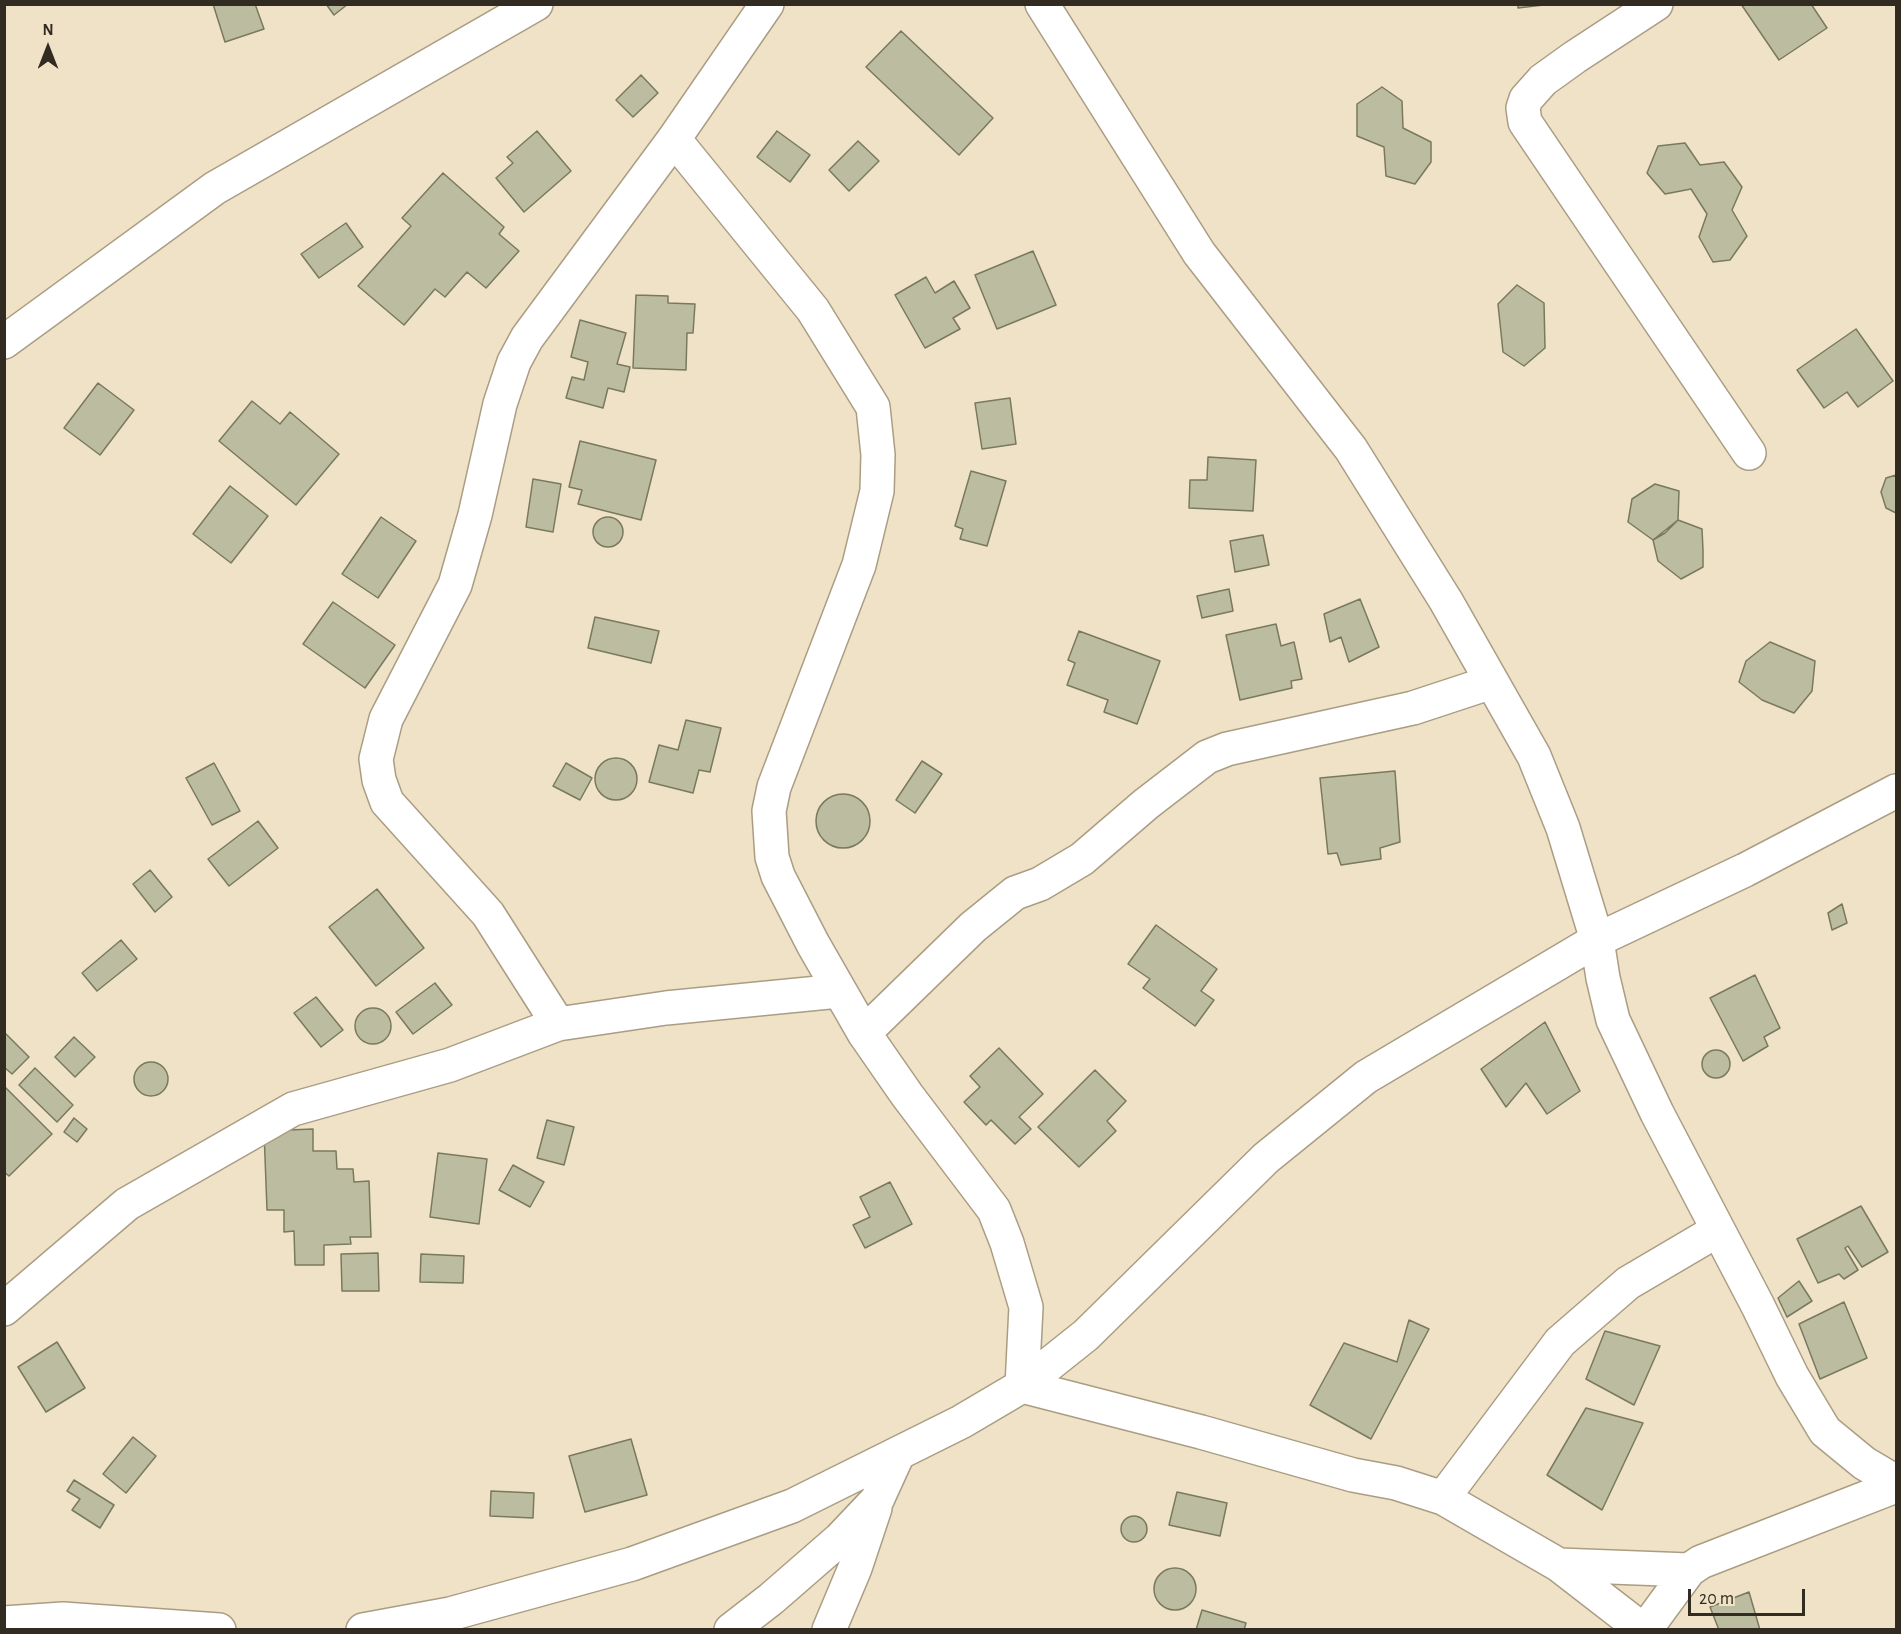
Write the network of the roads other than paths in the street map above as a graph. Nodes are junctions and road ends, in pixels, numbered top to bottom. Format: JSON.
{"nodes":[{"id":1,"x":536,"y":4,"type":"edge"},
{"id":2,"x":767,"y":4,"type":"edge"},
{"id":3,"x":1042,"y":4,"type":"edge"},
{"id":4,"x":1656,"y":4,"type":"edge"},
{"id":5,"x":674,"y":139,"type":"junction"},
{"id":6,"x":4,"y":342,"type":"edge"},
{"id":7,"x":1749,"y":453,"type":"dead end"},
{"id":8,"x":1492,"y":682,"type":"junction"},
{"id":9,"x":1896,"y":791,"type":"edge"},
{"id":10,"x":1597,"y":940,"type":"junction"},
{"id":11,"x":839,"y":991,"type":"junction"},
{"id":12,"x":558,"y":1024,"type":"junction"},
{"id":13,"x":864,"y":1034,"type":"junction"},
{"id":14,"x":1718,"y":1230,"type":"junction"},
{"id":15,"x":4,"y":1309,"type":"edge"},
{"id":16,"x":1022,"y":1386,"type":"junction"},
{"id":17,"x":898,"y":1454,"type":"junction"},
{"id":18,"x":1896,"y":1484,"type":"edge"},
{"id":19,"x":1443,"y":1498,"type":"junction"},
{"id":20,"x":878,"y":1500,"type":"junction"},
{"id":21,"x":1559,"y":1565,"type":"junction"},
{"id":22,"x":1689,"y":1570,"type":"junction"},
{"id":23,"x":4,"y":1623,"type":"edge"},
{"id":24,"x":219,"y":1629,"type":"edge"},
{"id":25,"x":363,"y":1629,"type":"edge"},
{"id":26,"x":731,"y":1629,"type":"edge"},
{"id":27,"x":829,"y":1629,"type":"edge"},
{"id":28,"x":1644,"y":1629,"type":"edge"}],
"edges":[{"from":1,"to":6,"type":"street"},
{"from":2,"to":5,"type":"street"},
{"from":3,"to":8,"type":"street"},
{"from":4,"to":7,"type":"street"},
{"from":5,"to":11,"type":"street"},
{"from":5,"to":12,"type":"street"},
{"from":8,"to":10,"type":"street"},
{"from":8,"to":13,"type":"street"},
{"from":9,"to":10,"type":"street"},
{"from":10,"to":14,"type":"street"},
{"from":10,"to":16,"type":"street"},
{"from":11,"to":12,"type":"street"},
{"from":11,"to":13,"type":"street"},
{"from":12,"to":15,"type":"street"},
{"from":13,"to":16,"type":"street"},
{"from":14,"to":18,"type":"street"},
{"from":14,"to":19,"type":"street"},
{"from":16,"to":17,"type":"street"},
{"from":16,"to":19,"type":"street"},
{"from":17,"to":20,"type":"street"},
{"from":17,"to":25,"type":"street"},
{"from":18,"to":22,"type":"street"},
{"from":19,"to":21,"type":"street"},
{"from":20,"to":26,"type":"street"},
{"from":20,"to":27,"type":"street"},
{"from":21,"to":22,"type":"street"},
{"from":21,"to":28,"type":"street"},
{"from":22,"to":28,"type":"street"},
{"from":23,"to":24,"type":"street"}]}
